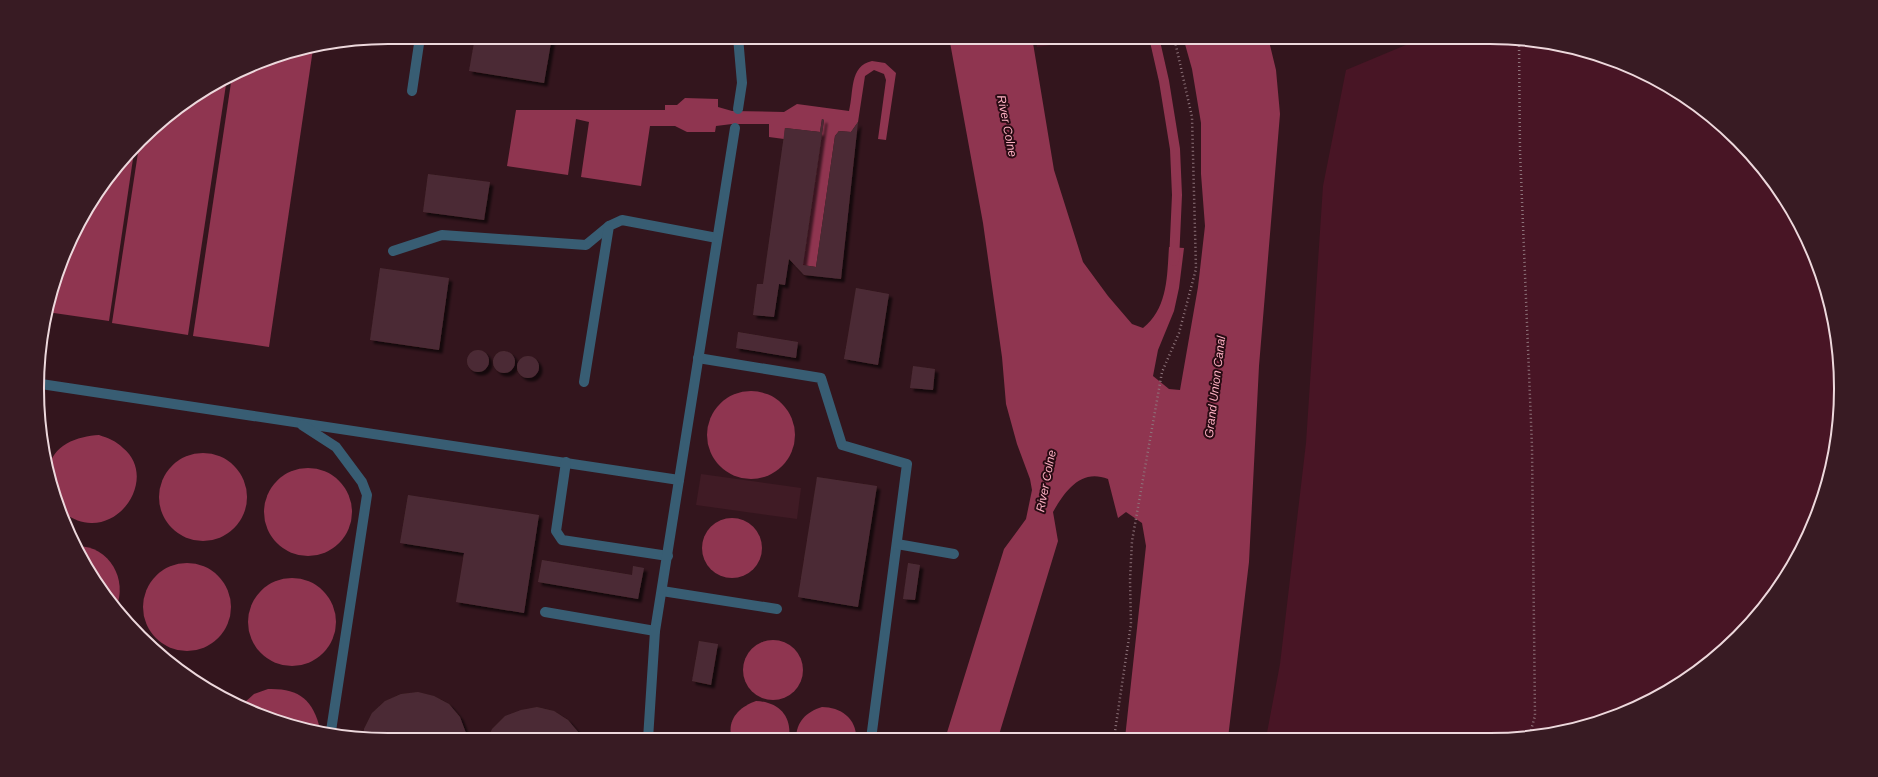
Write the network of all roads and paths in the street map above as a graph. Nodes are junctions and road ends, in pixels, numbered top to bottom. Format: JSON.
{"nodes":[{"id":1,"x":419,"y":44,"type":"edge"},
{"id":2,"x":739,"y":44,"type":"edge"},
{"id":3,"x":1176,"y":44,"type":"edge"},
{"id":4,"x":1519,"y":46,"type":"edge"},
{"id":5,"x":412,"y":91,"type":"dead end"},
{"id":6,"x":738,"y":109,"type":"dead end"},
{"id":7,"x":735,"y":128,"type":"dead end"},
{"id":8,"x":609,"y":226,"type":"junction"},
{"id":9,"x":717,"y":238,"type":"junction"},
{"id":10,"x":393,"y":251,"type":"dead end"},
{"id":11,"x":698,"y":358,"type":"junction"},
{"id":12,"x":584,"y":382,"type":"dead end"},
{"id":13,"x":44,"y":384,"type":"edge"},
{"id":14,"x":299,"y":422,"type":"junction"},
{"id":15,"x":566,"y":462,"type":"junction"},
{"id":16,"x":679,"y":480,"type":"junction"},
{"id":17,"x":896,"y":544,"type":"junction"},
{"id":18,"x":954,"y":554,"type":"dead end"},
{"id":19,"x":668,"y":556,"type":"junction"},
{"id":20,"x":662,"y":591,"type":"junction"},
{"id":21,"x":777,"y":609,"type":"dead end"},
{"id":22,"x":545,"y":612,"type":"dead end"},
{"id":23,"x":655,"y":630,"type":"junction"},
{"id":24,"x":331,"y":728,"type":"edge"},
{"id":25,"x":1531,"y":730,"type":"edge"},
{"id":26,"x":648,"y":733,"type":"edge"},
{"id":27,"x":872,"y":733,"type":"edge"},
{"id":28,"x":1115,"y":733,"type":"edge"}],
"edges":[{"from":1,"to":5,"type":"lane"},
{"from":2,"to":6,"type":"lane"},
{"from":3,"to":28,"type":"path"},
{"from":4,"to":25,"type":"path"},
{"from":7,"to":9,"type":"lane"},
{"from":8,"to":9,"type":"lane"},
{"from":8,"to":10,"type":"lane"},
{"from":8,"to":12,"type":"lane"},
{"from":9,"to":11,"type":"lane"},
{"from":11,"to":16,"type":"lane"},
{"from":11,"to":17,"type":"lane"},
{"from":13,"to":14,"type":"lane"},
{"from":14,"to":15,"type":"lane"},
{"from":14,"to":24,"type":"lane"},
{"from":15,"to":16,"type":"lane"},
{"from":15,"to":19,"type":"lane"},
{"from":16,"to":19,"type":"lane"},
{"from":17,"to":18,"type":"lane"},
{"from":17,"to":27,"type":"lane"},
{"from":19,"to":20,"type":"lane"},
{"from":20,"to":21,"type":"lane"},
{"from":20,"to":23,"type":"lane"},
{"from":22,"to":23,"type":"lane"},
{"from":23,"to":26,"type":"lane"}]}
